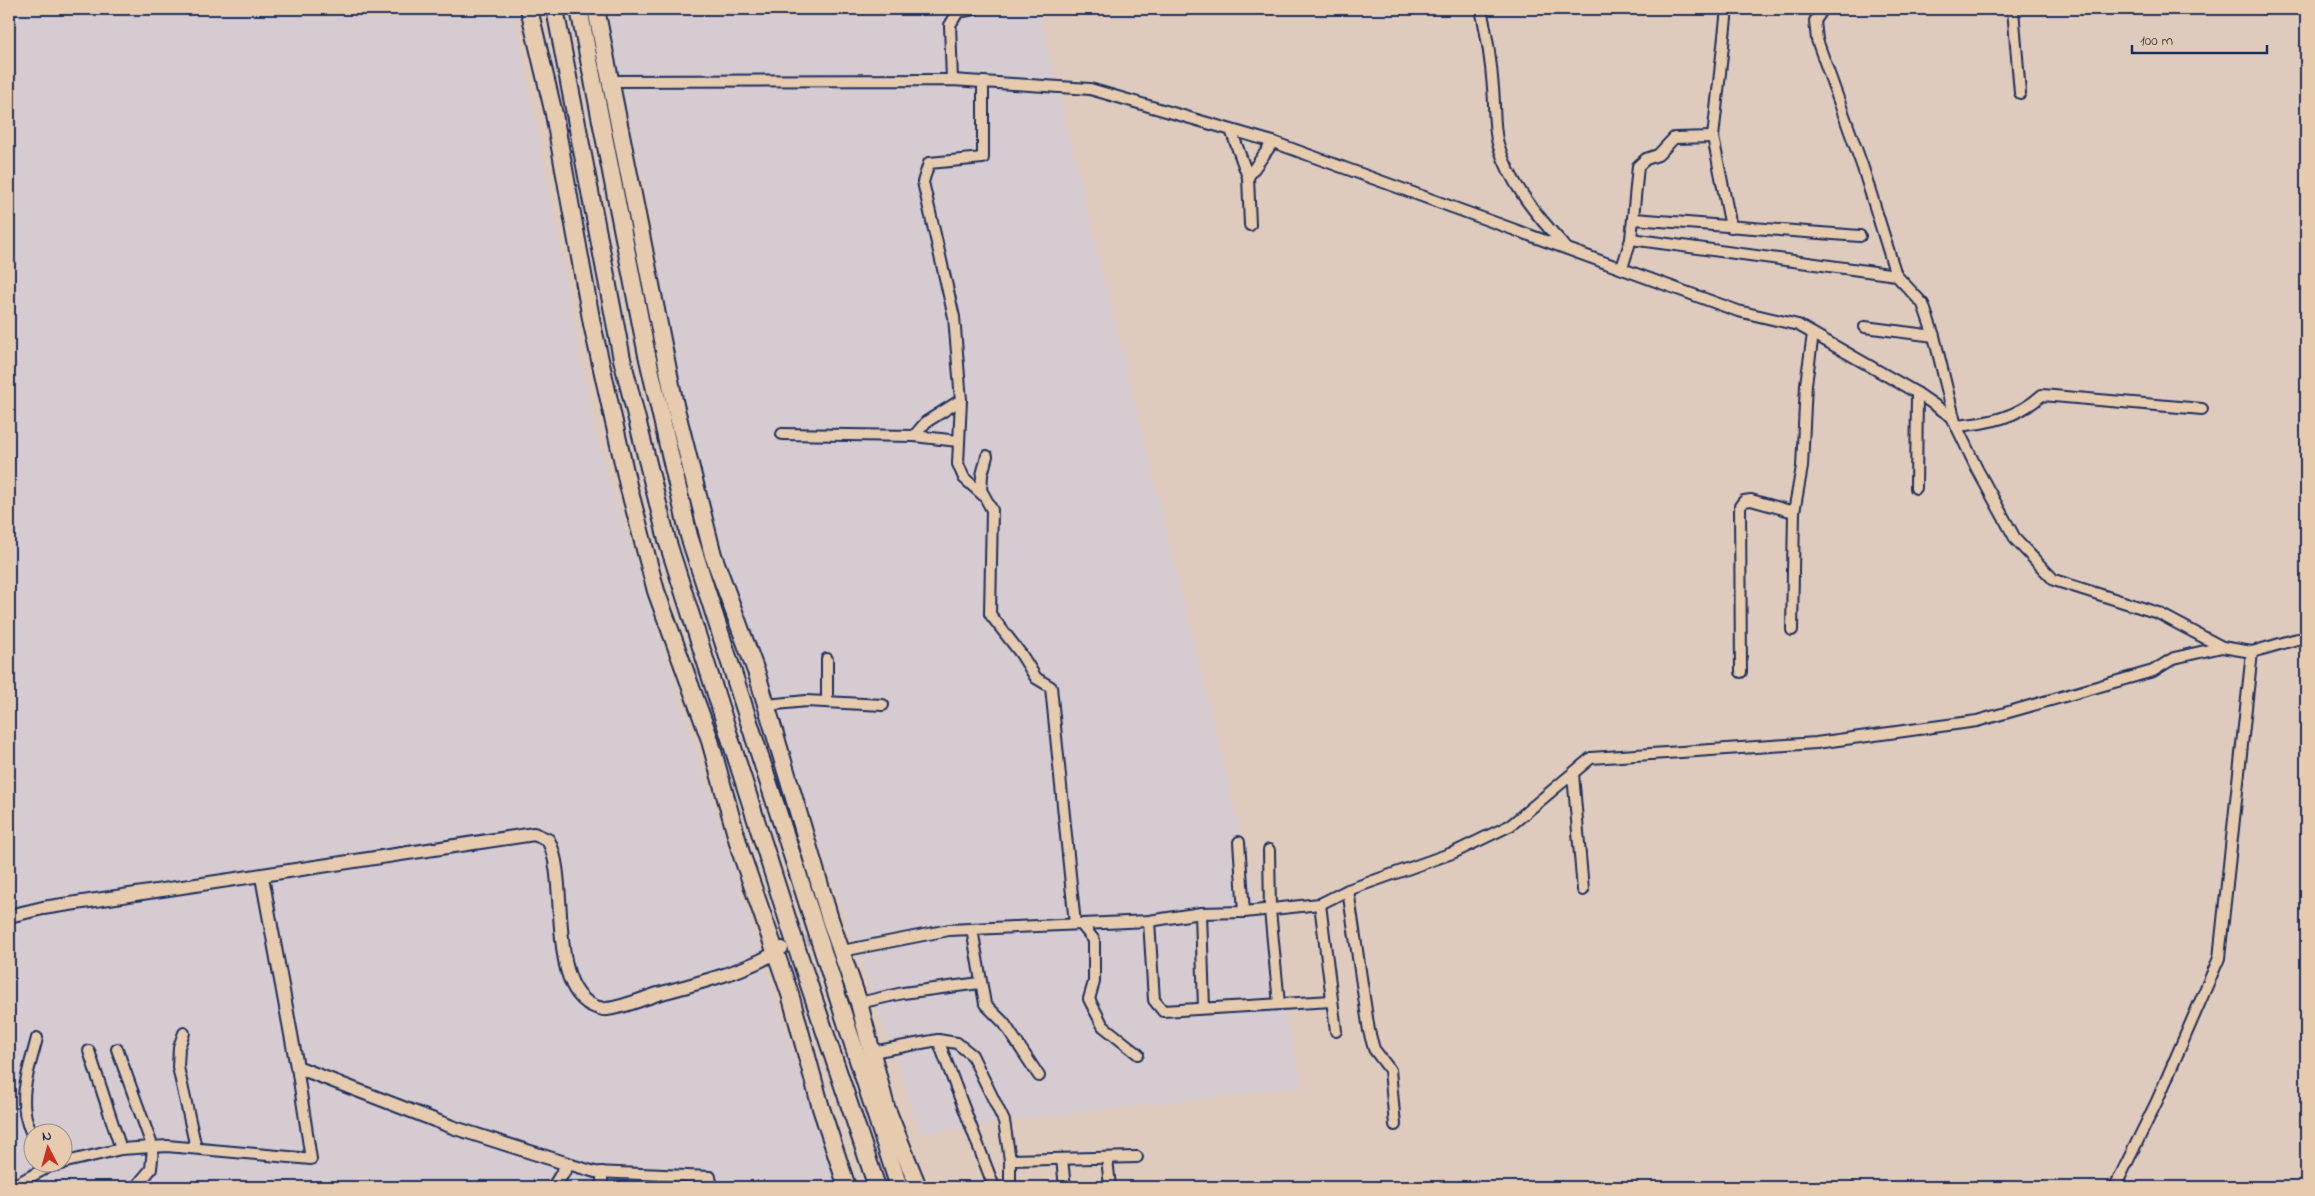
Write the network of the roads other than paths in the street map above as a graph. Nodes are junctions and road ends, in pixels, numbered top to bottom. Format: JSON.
{"nodes":[{"id":1,"x":529,"y":9,"type":"edge"},
{"id":2,"x":555,"y":9,"type":"edge"},
{"id":3,"x":579,"y":9,"type":"edge"},
{"id":4,"x":596,"y":9,"type":"edge"},
{"id":5,"x":974,"y":9,"type":"edge"},
{"id":6,"x":1481,"y":9,"type":"edge"},
{"id":7,"x":1727,"y":9,"type":"edge"},
{"id":8,"x":1823,"y":9,"type":"edge"},
{"id":9,"x":2013,"y":9,"type":"edge"},
{"id":10,"x":952,"y":80,"type":"junction"},
{"id":11,"x":611,"y":81,"type":"junction"},
{"id":12,"x":984,"y":82,"type":"junction"},
{"id":13,"x":2020,"y":94,"type":"dead end"},
{"id":14,"x":1231,"y":130,"type":"junction"},
{"id":15,"x":1713,"y":137,"type":"junction"},
{"id":16,"x":1273,"y":142,"type":"junction"},
{"id":17,"x":585,"y":168,"type":"junction"},
{"id":18,"x":564,"y":172,"type":"junction"},
{"id":19,"x":1248,"y":177,"type":"junction"},
{"id":20,"x":1634,"y":219,"type":"junction"},
{"id":21,"x":1250,"y":225,"type":"dead end"},
{"id":22,"x":1731,"y":227,"type":"junction"},
{"id":23,"x":1860,"y":236,"type":"dead end"},
{"id":24,"x":1630,"y":239,"type":"junction"},
{"id":25,"x":1566,"y":248,"type":"junction"},
{"id":26,"x":1622,"y":268,"type":"junction"},
{"id":27,"x":1896,"y":275,"type":"junction"},
{"id":28,"x":1865,"y":327,"type":"dead end"},
{"id":29,"x":1813,"y":334,"type":"junction"},
{"id":30,"x":1934,"y":336,"type":"junction"},
{"id":31,"x":1917,"y":393,"type":"junction"},
{"id":32,"x":961,"y":400,"type":"junction"},
{"id":33,"x":2202,"y":408,"type":"dead end"},
{"id":34,"x":1956,"y":426,"type":"junction"},
{"id":35,"x":782,"y":434,"type":"dead end"},
{"id":36,"x":914,"y":436,"type":"junction"},
{"id":37,"x":958,"y":441,"type":"junction"},
{"id":38,"x":987,"y":456,"type":"dead end"},
{"id":39,"x":1916,"y":488,"type":"dead end"},
{"id":40,"x":984,"y":495,"type":"junction"},
{"id":41,"x":1794,"y":512,"type":"junction"},
{"id":42,"x":1792,"y":630,"type":"dead end"},
{"id":43,"x":2306,"y":639,"type":"edge"},
{"id":44,"x":2222,"y":647,"type":"junction"},
{"id":45,"x":2252,"y":652,"type":"junction"},
{"id":46,"x":827,"y":659,"type":"dead end"},
{"id":47,"x":1741,"y":672,"type":"dead end"},
{"id":48,"x":827,"y":702,"type":"junction"},
{"id":49,"x":884,"y":704,"type":"dead end"},
{"id":50,"x":767,"y":705,"type":"junction"},
{"id":51,"x":1573,"y":774,"type":"junction"},
{"id":52,"x":1239,"y":842,"type":"dead end"},
{"id":53,"x":1269,"y":850,"type":"dead end"},
{"id":54,"x":262,"y":877,"type":"junction"},
{"id":55,"x":1348,"y":890,"type":"junction"},
{"id":56,"x":1583,"y":890,"type":"dead end"},
{"id":57,"x":1320,"y":904,"type":"junction"},
{"id":58,"x":1270,"y":910,"type":"junction"},
{"id":59,"x":1244,"y":912,"type":"junction"},
{"id":60,"x":1201,"y":913,"type":"junction"},
{"id":61,"x":9,"y":916,"type":"edge"},
{"id":62,"x":1149,"y":921,"type":"junction"},
{"id":63,"x":1078,"y":924,"type":"junction"},
{"id":64,"x":972,"y":929,"type":"junction"},
{"id":65,"x":779,"y":950,"type":"junction"},
{"id":66,"x":842,"y":951,"type":"junction"},
{"id":67,"x":980,"y":983,"type":"junction"},
{"id":68,"x":1332,"y":1001,"type":"junction"},
{"id":69,"x":859,"y":1004,"type":"junction"},
{"id":70,"x":1279,"y":1004,"type":"junction"},
{"id":71,"x":1204,"y":1008,"type":"junction"},
{"id":72,"x":1336,"y":1032,"type":"dead end"},
{"id":73,"x":184,"y":1033,"type":"dead end"},
{"id":74,"x":37,"y":1038,"type":"dead end"},
{"id":75,"x":938,"y":1040,"type":"junction"},
{"id":76,"x":117,"y":1049,"type":"dead end"},
{"id":77,"x":89,"y":1051,"type":"dead end"},
{"id":78,"x":872,"y":1052,"type":"junction"},
{"id":79,"x":1138,"y":1054,"type":"dead end"},
{"id":80,"x":297,"y":1067,"type":"junction"},
{"id":81,"x":1039,"y":1076,"type":"dead end"},
{"id":82,"x":28,"y":1124,"type":"edge"},
{"id":83,"x":1395,"y":1125,"type":"dead end"},
{"id":84,"x":153,"y":1148,"type":"junction"},
{"id":85,"x":196,"y":1148,"type":"junction"},
{"id":86,"x":121,"y":1149,"type":"junction"},
{"id":87,"x":1137,"y":1157,"type":"dead end"},
{"id":88,"x":1107,"y":1158,"type":"junction"},
{"id":89,"x":1062,"y":1159,"type":"junction"},
{"id":90,"x":1010,"y":1160,"type":"junction"},
{"id":91,"x":72,"y":1161,"type":"edge"},
{"id":92,"x":568,"y":1164,"type":"junction"},
{"id":93,"x":602,"y":1172,"type":"junction"},
{"id":94,"x":33,"y":1174,"type":"edge"},
{"id":95,"x":11,"y":1187,"type":"edge"},
{"id":96,"x":136,"y":1187,"type":"edge"},
{"id":97,"x":554,"y":1187,"type":"edge"},
{"id":98,"x":602,"y":1187,"type":"edge"},
{"id":99,"x":712,"y":1187,"type":"edge"},
{"id":100,"x":847,"y":1187,"type":"edge"},
{"id":101,"x":877,"y":1187,"type":"edge"},
{"id":102,"x":899,"y":1187,"type":"edge"},
{"id":103,"x":918,"y":1187,"type":"edge"},
{"id":104,"x":994,"y":1187,"type":"edge"},
{"id":105,"x":1010,"y":1187,"type":"edge"},
{"id":106,"x":1065,"y":1187,"type":"edge"},
{"id":107,"x":1110,"y":1187,"type":"edge"},
{"id":108,"x":2115,"y":1187,"type":"edge"}],
"edges":[{"from":1,"to":18,"type":"highway"},
{"from":2,"to":17,"type":"highway"},
{"from":3,"to":102,"type":"highway"},
{"from":4,"to":11,"type":"highway"},
{"from":5,"to":10,"type":"street"},
{"from":6,"to":25,"type":"street"},
{"from":7,"to":15,"type":"street"},
{"from":8,"to":27,"type":"street"},
{"from":9,"to":13,"type":"street"},
{"from":10,"to":11,"type":"street"},
{"from":10,"to":12,"type":"street"},
{"from":11,"to":50,"type":"highway"},
{"from":12,"to":14,"type":"street"},
{"from":12,"to":32,"type":"street"},
{"from":14,"to":16,"type":"street"},
{"from":14,"to":19,"type":"street"},
{"from":15,"to":20,"type":"street"},
{"from":15,"to":22,"type":"street"},
{"from":16,"to":19,"type":"street"},
{"from":16,"to":25,"type":"street"},
{"from":17,"to":18,"type":"highway"},
{"from":17,"to":101,"type":"highway"},
{"from":18,"to":65,"type":"highway"},
{"from":19,"to":21,"type":"street"},
{"from":20,"to":22,"type":"street"},
{"from":20,"to":24,"type":"street"},
{"from":22,"to":23,"type":"street"},
{"from":24,"to":26,"type":"street"},
{"from":24,"to":27,"type":"street"},
{"from":25,"to":26,"type":"street"},
{"from":26,"to":29,"type":"street"},
{"from":27,"to":30,"type":"street"},
{"from":28,"to":30,"type":"street"},
{"from":29,"to":31,"type":"street"},
{"from":29,"to":41,"type":"street"},
{"from":30,"to":34,"type":"street"},
{"from":31,"to":34,"type":"street"},
{"from":31,"to":39,"type":"street"},
{"from":32,"to":36,"type":"street"},
{"from":32,"to":37,"type":"street"},
{"from":33,"to":34,"type":"street"},
{"from":34,"to":44,"type":"street"},
{"from":35,"to":36,"type":"street"},
{"from":36,"to":37,"type":"street"},
{"from":37,"to":40,"type":"street"},
{"from":38,"to":40,"type":"street"},
{"from":40,"to":63,"type":"street"},
{"from":41,"to":42,"type":"street"},
{"from":41,"to":47,"type":"street"},
{"from":43,"to":45,"type":"street"},
{"from":44,"to":45,"type":"street"},
{"from":44,"to":51,"type":"street"},
{"from":45,"to":108,"type":"street"},
{"from":46,"to":48,"type":"street"},
{"from":48,"to":49,"type":"street"},
{"from":48,"to":50,"type":"street"},
{"from":50,"to":66,"type":"highway"},
{"from":51,"to":55,"type":"street"},
{"from":51,"to":56,"type":"street"},
{"from":52,"to":59,"type":"street"},
{"from":53,"to":58,"type":"street"},
{"from":54,"to":61,"type":"street"},
{"from":54,"to":65,"type":"street"},
{"from":54,"to":80,"type":"street"},
{"from":55,"to":57,"type":"street"},
{"from":55,"to":83,"type":"street"},
{"from":57,"to":58,"type":"street"},
{"from":57,"to":68,"type":"street"},
{"from":58,"to":59,"type":"street"},
{"from":58,"to":70,"type":"street"},
{"from":59,"to":60,"type":"street"},
{"from":60,"to":62,"type":"street"},
{"from":60,"to":71,"type":"street"},
{"from":62,"to":63,"type":"street"},
{"from":62,"to":71,"type":"street"},
{"from":63,"to":64,"type":"street"},
{"from":63,"to":79,"type":"street"},
{"from":64,"to":66,"type":"street"},
{"from":64,"to":67,"type":"street"},
{"from":65,"to":100,"type":"highway"},
{"from":66,"to":69,"type":"highway"},
{"from":67,"to":69,"type":"street"},
{"from":67,"to":81,"type":"street"},
{"from":68,"to":70,"type":"street"},
{"from":68,"to":72,"type":"street"},
{"from":69,"to":78,"type":"highway"},
{"from":70,"to":71,"type":"street"},
{"from":73,"to":85,"type":"street"},
{"from":74,"to":82,"type":"street"},
{"from":75,"to":78,"type":"street"},
{"from":75,"to":90,"type":"street"},
{"from":75,"to":104,"type":"street"},
{"from":76,"to":84,"type":"street"},
{"from":77,"to":86,"type":"street"},
{"from":78,"to":103,"type":"highway"},
{"from":80,"to":85,"type":"street"},
{"from":80,"to":92,"type":"street"},
{"from":84,"to":85,"type":"street"},
{"from":84,"to":86,"type":"street"},
{"from":84,"to":96,"type":"street"},
{"from":86,"to":91,"type":"street"},
{"from":87,"to":88,"type":"street"},
{"from":88,"to":89,"type":"street"},
{"from":88,"to":107,"type":"street"},
{"from":89,"to":90,"type":"street"},
{"from":89,"to":106,"type":"street"},
{"from":90,"to":105,"type":"street"},
{"from":92,"to":93,"type":"street"},
{"from":92,"to":97,"type":"street"},
{"from":93,"to":98,"type":"street"},
{"from":93,"to":99,"type":"street"},
{"from":94,"to":95,"type":"street"}]}
